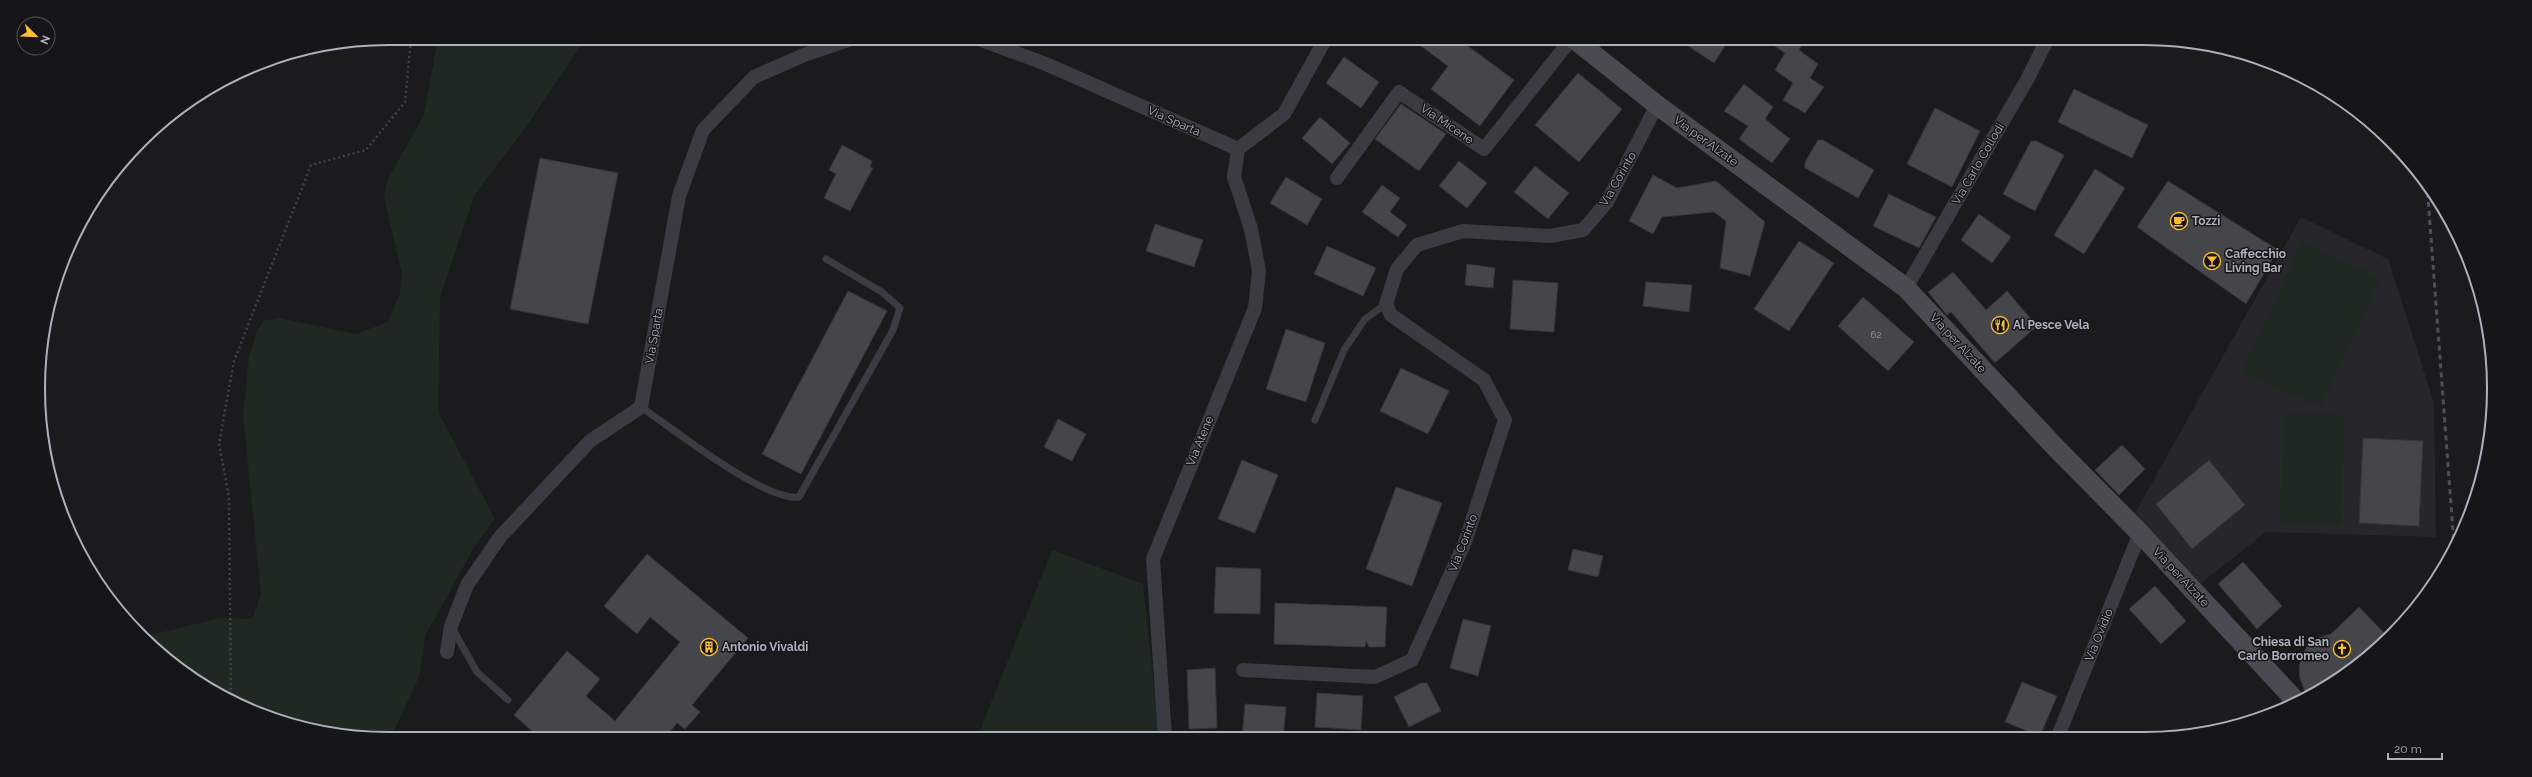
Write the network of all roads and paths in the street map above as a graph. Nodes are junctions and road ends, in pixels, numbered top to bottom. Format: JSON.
{"nodes":[{"id":1,"x":410,"y":45,"type":"edge"},
{"id":2,"x":833,"y":45,"type":"edge"},
{"id":3,"x":995,"y":45,"type":"edge"},
{"id":4,"x":1322,"y":45,"type":"edge"},
{"id":5,"x":1567,"y":45,"type":"edge"},
{"id":6,"x":1582,"y":45,"type":"edge"},
{"id":7,"x":2044,"y":45,"type":"edge"},
{"id":8,"x":1657,"y":106,"type":"junction"},
{"id":9,"x":1238,"y":149,"type":"junction"},
{"id":10,"x":1337,"y":178,"type":"dead end"},
{"id":11,"x":826,"y":259,"type":"dead end"},
{"id":12,"x":1906,"y":288,"type":"junction"},
{"id":13,"x":1386,"y":304,"type":"junction"},
{"id":14,"x":641,"y":407,"type":"junction"},
{"id":15,"x":1315,"y":420,"type":"dead end"},
{"id":16,"x":2140,"y":533,"type":"junction"},
{"id":17,"x":451,"y":626,"type":"junction"},
{"id":18,"x":447,"y":652,"type":"dead end"},
{"id":19,"x":1243,"y":670,"type":"dead end"},
{"id":20,"x":232,"y":694,"type":"edge"},
{"id":21,"x":2293,"y":698,"type":"edge"},
{"id":22,"x":508,"y":700,"type":"dead end"},
{"id":23,"x":1164,"y":732,"type":"edge"},
{"id":24,"x":2060,"y":732,"type":"edge"}],
"edges":[{"from":1,"to":20,"type":"path"},
{"from":2,"to":14,"type":"street","name":"Via Sparta"},
{"from":3,"to":9,"type":"street","name":"Via Sparta"},
{"from":4,"to":9,"type":"street"},
{"from":5,"to":10,"type":"street","name":"Via Micene"},
{"from":6,"to":8,"type":"street","name":"Via per Alzate"},
{"from":7,"to":12,"type":"street","name":"Via Carlo Collodi"},
{"from":8,"to":12,"type":"street","name":"Via per Alzate"},
{"from":8,"to":13,"type":"street","name":"Via Corinto"},
{"from":9,"to":23,"type":"street","name":"Via Atene"},
{"from":11,"to":14,"type":"lane"},
{"from":12,"to":16,"type":"street","name":"Via per Alzate"},
{"from":13,"to":15,"type":"lane"},
{"from":13,"to":19,"type":"street","name":"Via Corinto"},
{"from":14,"to":17,"type":"street"},
{"from":16,"to":21,"type":"street","name":"Via per Alzate"},
{"from":16,"to":24,"type":"street","name":"Via Ovidio"},
{"from":17,"to":18,"type":"street"},
{"from":17,"to":22,"type":"lane"}]}
